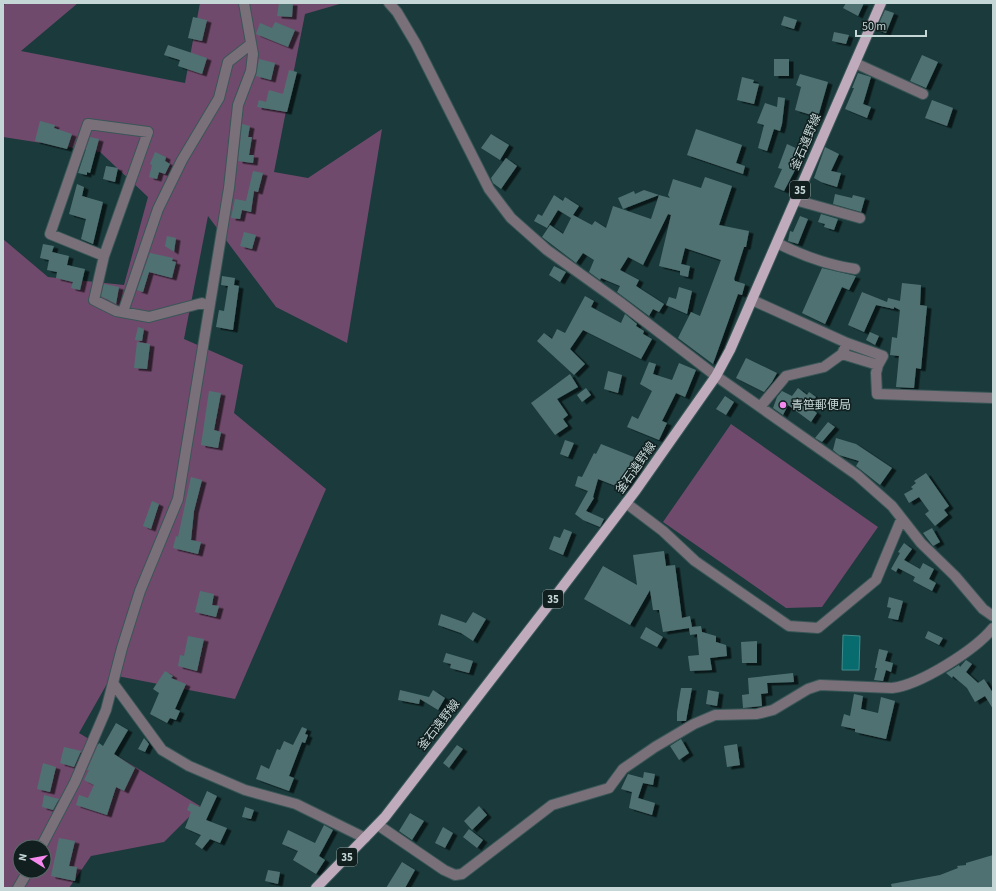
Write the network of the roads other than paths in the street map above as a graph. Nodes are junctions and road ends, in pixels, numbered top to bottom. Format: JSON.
{"nodes":[{"id":1,"x":244,"y":3,"type":"edge"},
{"id":2,"x":389,"y":3,"type":"edge"},
{"id":3,"x":881,"y":3,"type":"edge"},
{"id":4,"x":251,"y":44,"type":"junction"},
{"id":5,"x":855,"y":63,"type":"junction"},
{"id":6,"x":923,"y":94,"type":"dead end"},
{"id":7,"x":795,"y":200,"type":"junction"},
{"id":8,"x":860,"y":218,"type":"dead end"},
{"id":9,"x":777,"y":243,"type":"junction"},
{"id":10,"x":104,"y":256,"type":"junction"},
{"id":11,"x":855,"y":269,"type":"dead end"},
{"id":12,"x":752,"y":300,"type":"junction"},
{"id":13,"x":209,"y":306,"type":"junction"},
{"id":14,"x":123,"y":312,"type":"junction"},
{"id":15,"x":847,"y":343,"type":"junction"},
{"id":16,"x":842,"y":354,"type":"junction"},
{"id":17,"x":878,"y":365,"type":"junction"},
{"id":18,"x":716,"y":376,"type":"junction"},
{"id":19,"x":993,"y":398,"type":"edge"},
{"id":20,"x":760,"y":407,"type":"junction"},
{"id":21,"x":626,"y":503,"type":"junction"},
{"id":22,"x":901,"y":520,"type":"junction"},
{"id":23,"x":993,"y":616,"type":"edge"},
{"id":24,"x":993,"y":628,"type":"edge"},
{"id":25,"x":113,"y":683,"type":"junction"},
{"id":26,"x":378,"y":825,"type":"junction"},
{"id":27,"x":365,"y":838,"type":"junction"},
{"id":28,"x":45,"y":839,"type":"edge"},
{"id":29,"x":23,"y":879,"type":"edge"},
{"id":30,"x":18,"y":888,"type":"edge"},
{"id":31,"x":316,"y":888,"type":"edge"}],
"edges":[{"from":1,"to":4,"type":"street"},
{"from":2,"to":18,"type":"street"},
{"from":3,"to":5,"type":"main road","name":"釜石遠野線","number":"35"},
{"from":4,"to":13,"type":"street"},
{"from":4,"to":14,"type":"street"},
{"from":5,"to":6,"type":"street"},
{"from":5,"to":7,"type":"main road","name":"釜石遠野線","number":"35"},
{"from":7,"to":8,"type":"street"},
{"from":7,"to":9,"type":"main road","name":"釜石遠野線","number":"35"},
{"from":9,"to":11,"type":"street"},
{"from":9,"to":12,"type":"main road","name":"釜石遠野線","number":"35"},
{"from":10,"to":10,"type":"street"},
{"from":10,"to":14,"type":"street"},
{"from":12,"to":15,"type":"street"},
{"from":12,"to":18,"type":"main road","name":"釜石遠野線","number":"35"},
{"from":13,"to":14,"type":"street"},
{"from":13,"to":25,"type":"street"},
{"from":15,"to":16,"type":"street"},
{"from":15,"to":17,"type":"street"},
{"from":16,"to":17,"type":"street"},
{"from":16,"to":20,"type":"street"},
{"from":17,"to":19,"type":"street"},
{"from":18,"to":20,"type":"street"},
{"from":18,"to":21,"type":"main road","name":"釜石遠野線","number":"35"},
{"from":20,"to":22,"type":"street"},
{"from":21,"to":22,"type":"street"},
{"from":21,"to":26,"type":"main road","name":"釜石遠野線","number":"35"},
{"from":22,"to":23,"type":"street"},
{"from":24,"to":26,"type":"street"},
{"from":25,"to":27,"type":"street"},
{"from":25,"to":28,"type":"street"},
{"from":26,"to":27,"type":"main road","name":"釜石遠野線","number":"35"},
{"from":27,"to":31,"type":"main road","name":"釜石遠野線","number":"35"},
{"from":29,"to":30,"type":"street"}]}
